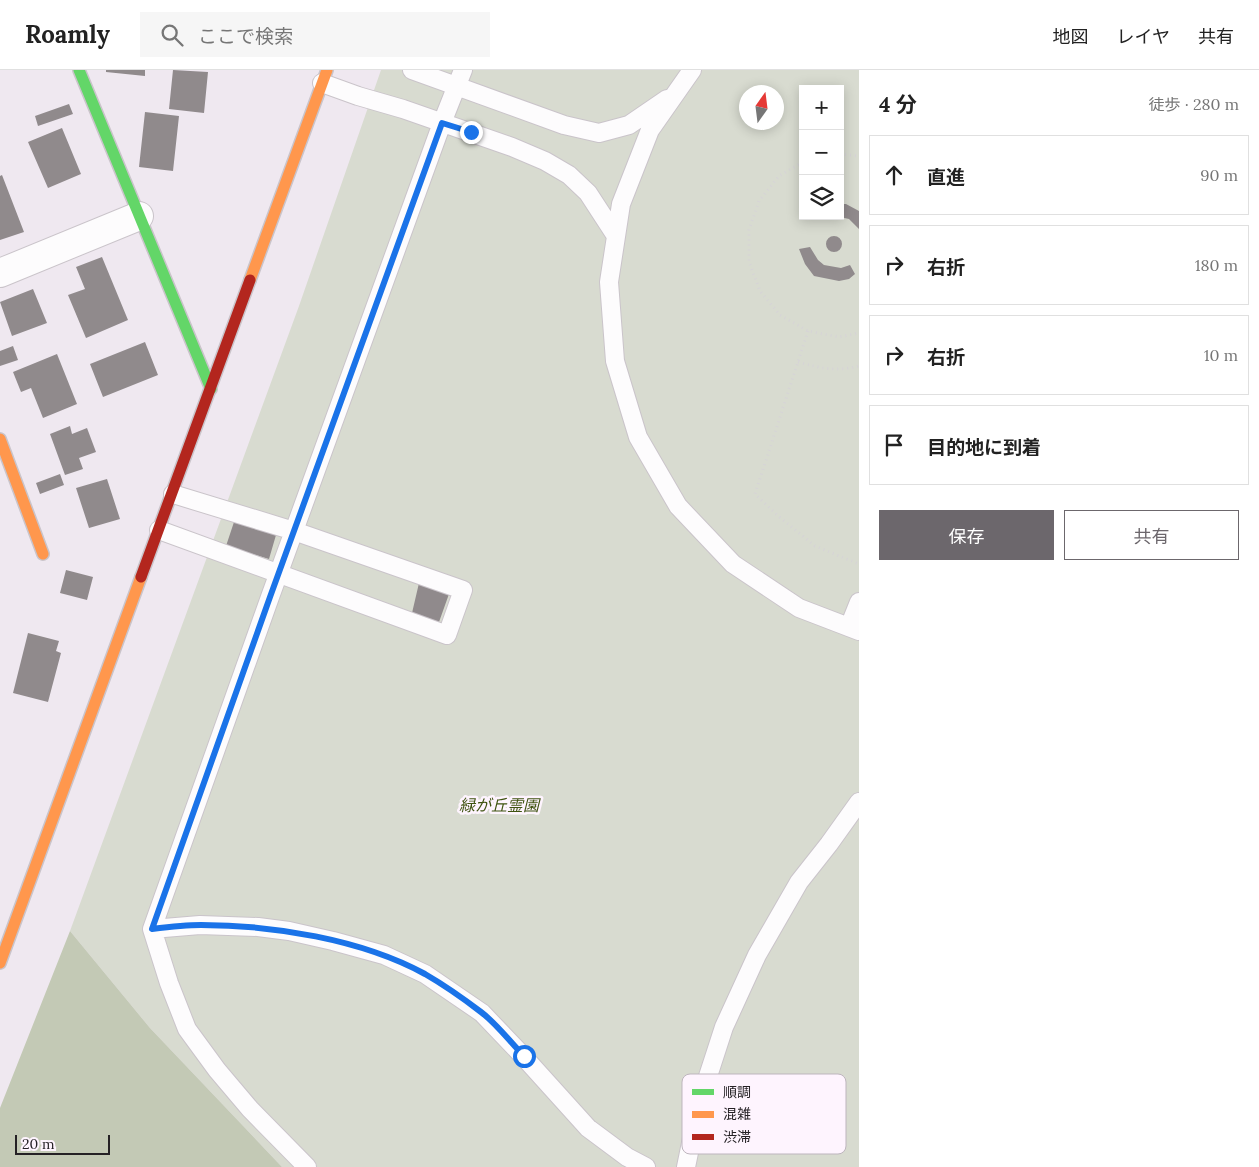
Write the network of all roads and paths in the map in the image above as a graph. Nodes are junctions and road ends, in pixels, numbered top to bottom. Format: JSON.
{"nodes":[{"id":1,"x":79,"y":70,"type":"edge"},
{"id":2,"x":412,"y":70,"type":"edge"},
{"id":3,"x":463,"y":70,"type":"edge"},
{"id":4,"x":692,"y":70,"type":"edge"},
{"id":5,"x":324,"y":76,"type":"edge"},
{"id":6,"x":456,"y":86,"type":"junction"},
{"id":7,"x":676,"y":94,"type":"junction"},
{"id":8,"x":442,"y":123,"type":"junction"},
{"id":9,"x":844,"y":154,"type":"edge"},
{"id":10,"x":859,"y":156,"type":"edge"},
{"id":11,"x":799,"y":164,"type":"edge"},
{"id":12,"x":139,"y":216,"type":"junction"},
{"id":13,"x":616,"y":236,"type":"junction"},
{"id":14,"x":0,"y":273,"type":"edge"},
{"id":15,"x":808,"y":331,"type":"junction"},
{"id":16,"x":859,"y":334,"type":"edge"},
{"id":17,"x":798,"y":362,"type":"junction"},
{"id":18,"x":859,"y":366,"type":"edge"},
{"id":19,"x":211,"y":389,"type":"junction"},
{"id":20,"x":0,"y":439,"type":"edge"},
{"id":21,"x":173,"y":494,"type":"junction"},
{"id":22,"x":159,"y":530,"type":"junction"},
{"id":23,"x":294,"y":531,"type":"junction"},
{"id":24,"x":43,"y":554,"type":"dead end"},
{"id":25,"x":859,"y":564,"type":"edge"},
{"id":26,"x":278,"y":573,"type":"junction"},
{"id":27,"x":859,"y":602,"type":"edge"},
{"id":28,"x":854,"y":629,"type":"edge"},
{"id":29,"x":859,"y":802,"type":"edge"},
{"id":30,"x":152,"y":929,"type":"junction"},
{"id":31,"x":0,"y":963,"type":"edge"},
{"id":32,"x":709,"y":1074,"type":"edge"},
{"id":33,"x":689,"y":1154,"type":"edge"},
{"id":34,"x":307,"y":1167,"type":"edge"},
{"id":35,"x":646,"y":1167,"type":"edge"},
{"id":36,"x":686,"y":1167,"type":"edge"}],
"edges":[{"from":1,"to":12,"type":"street"},
{"from":2,"to":6,"type":"lane"},
{"from":3,"to":6,"type":"lane"},
{"from":4,"to":7,"type":"lane"},
{"from":5,"to":8,"type":"lane"},
{"from":5,"to":19,"type":"street"},
{"from":6,"to":7,"type":"lane"},
{"from":6,"to":8,"type":"lane"},
{"from":7,"to":13,"type":"lane"},
{"from":8,"to":13,"type":"lane"},
{"from":8,"to":23,"type":"lane"},
{"from":9,"to":10,"type":"path"},
{"from":11,"to":15,"type":"path"},
{"from":12,"to":14,"type":"street"},
{"from":12,"to":19,"type":"street"},
{"from":13,"to":28,"type":"lane"},
{"from":15,"to":16,"type":"path"},
{"from":15,"to":17,"type":"path"},
{"from":17,"to":18,"type":"path"},
{"from":17,"to":25,"type":"path"},
{"from":19,"to":21,"type":"street"},
{"from":20,"to":24,"type":"street"},
{"from":21,"to":22,"type":"street"},
{"from":21,"to":23,"type":"lane"},
{"from":22,"to":26,"type":"lane"},
{"from":22,"to":31,"type":"street"},
{"from":23,"to":26,"type":"lane"},
{"from":23,"to":26,"type":"lane"},
{"from":26,"to":30,"type":"lane"},
{"from":27,"to":28,"type":"lane"},
{"from":29,"to":32,"type":"lane"},
{"from":30,"to":34,"type":"lane"},
{"from":30,"to":35,"type":"lane"},
{"from":33,"to":36,"type":"lane"}]}
